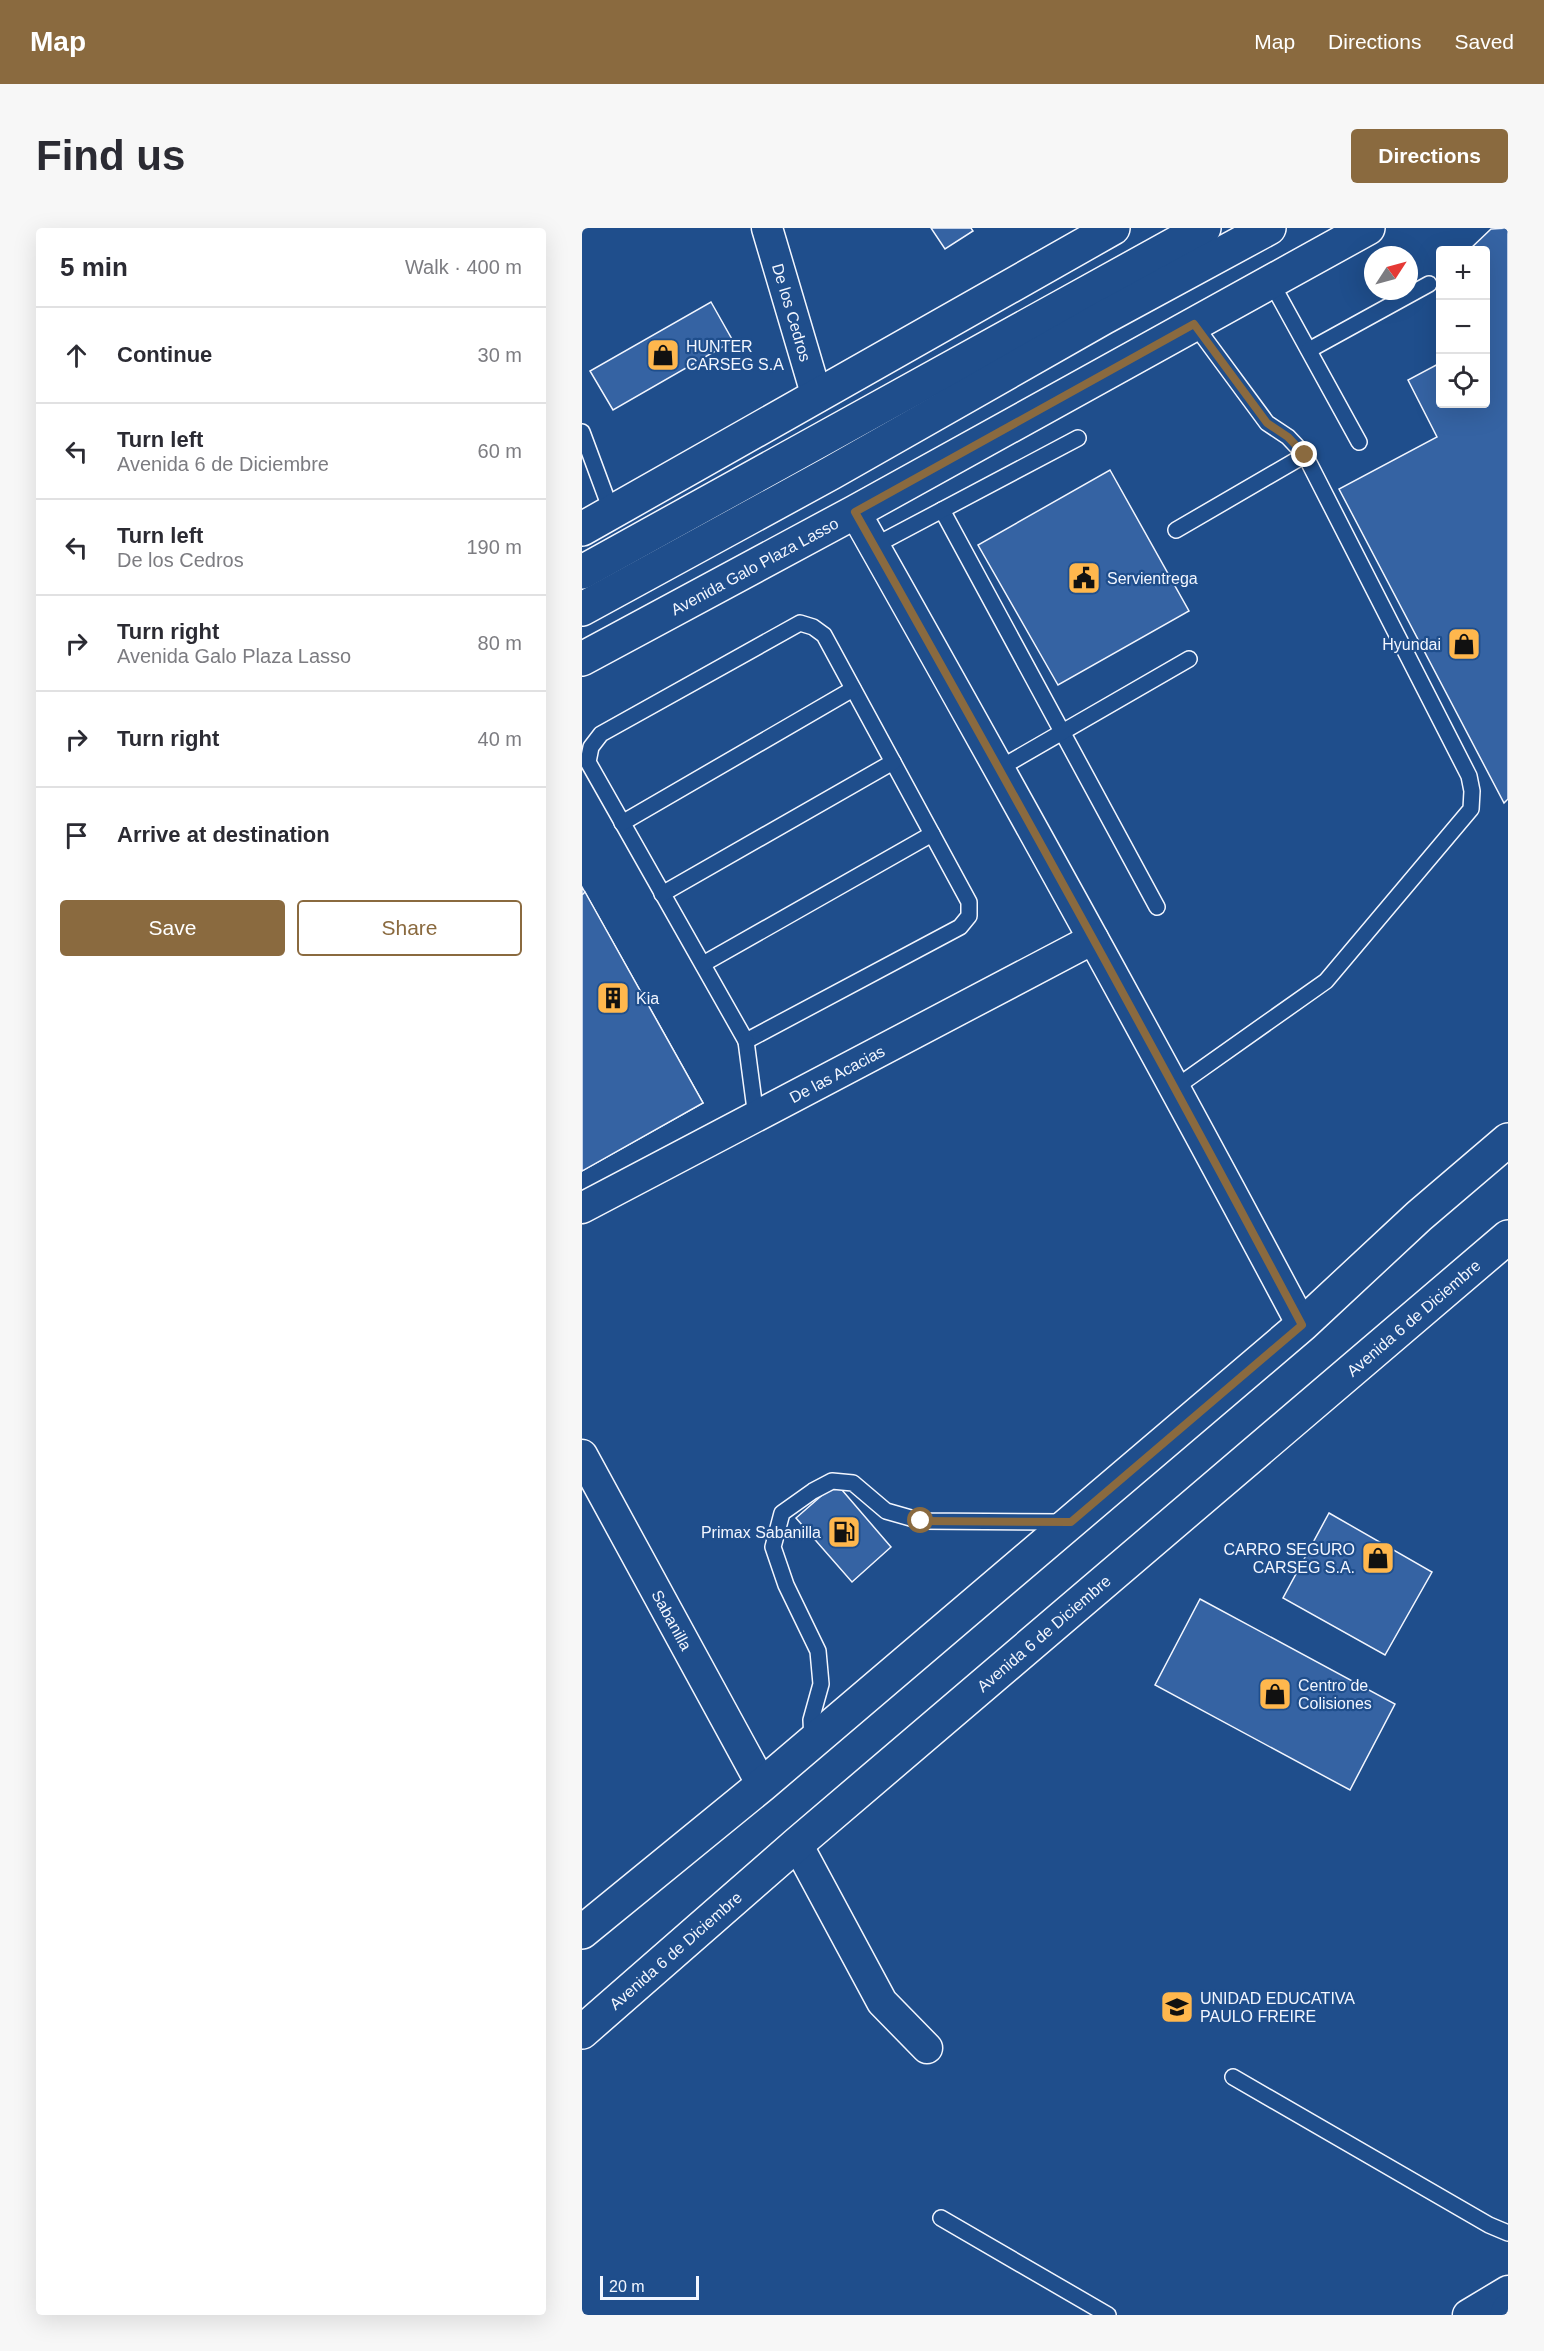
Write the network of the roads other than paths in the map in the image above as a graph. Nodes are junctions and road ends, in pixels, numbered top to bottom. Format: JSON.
{"nodes":[{"id":1,"x":767,"y":228,"type":"edge"},
{"id":2,"x":1113,"y":228,"type":"edge"},
{"id":3,"x":1123,"y":228,"type":"edge"},
{"id":4,"x":1204,"y":228,"type":"edge"},
{"id":5,"x":1269,"y":228,"type":"edge"},
{"id":6,"x":1368,"y":228,"type":"edge"},
{"id":7,"x":1036,"y":273,"type":"junction"},
{"id":8,"x":1271,"y":282,"type":"junction"},
{"id":9,"x":1429,"y":284,"type":"dead end"},
{"id":10,"x":1194,"y":324,"type":"junction"},
{"id":11,"x":1309,"y":350,"type":"junction"},
{"id":12,"x":817,"y":397,"type":"junction"},
{"id":13,"x":582,"y":432,"type":"edge"},
{"id":14,"x":1078,"y":438,"type":"dead end"},
{"id":15,"x":1359,"y":442,"type":"dead end"},
{"id":16,"x":1305,"y":455,"type":"junction"},
{"id":17,"x":942,"y":510,"type":"junction"},
{"id":18,"x":855,"y":512,"type":"junction"},
{"id":19,"x":612,"y":513,"type":"junction"},
{"id":20,"x":582,"y":529,"type":"edge"},
{"id":21,"x":1176,"y":530,"type":"dead end"},
{"id":22,"x":874,"y":546,"type":"junction"},
{"id":23,"x":582,"y":572,"type":"edge"},
{"id":24,"x":582,"y":609,"type":"edge"},
{"id":25,"x":1189,"y":658,"type":"dead end"},
{"id":26,"x":582,"y":659,"type":"edge"},
{"id":27,"x":853,"y":689,"type":"junction"},
{"id":28,"x":1062,"y":733,"type":"junction"},
{"id":29,"x":893,"y":762,"type":"junction"},
{"id":30,"x":1000,"y":768,"type":"junction"},
{"id":31,"x":622,"y":823,"type":"junction"},
{"id":32,"x":932,"y":834,"type":"junction"},
{"id":33,"x":662,"y":894,"type":"junction"},
{"id":34,"x":1157,"y":907,"type":"dead end"},
{"id":35,"x":1093,"y":939,"type":"junction"},
{"id":36,"x":702,"y":964,"type":"junction"},
{"id":37,"x":746,"y":1041,"type":"junction"},
{"id":38,"x":1176,"y":1087,"type":"junction"},
{"id":39,"x":756,"y":1117,"type":"junction"},
{"id":40,"x":1508,"y":1140,"type":"edge"},
{"id":41,"x":582,"y":1208,"type":"edge"},
{"id":42,"x":1508,"y":1237,"type":"edge"},
{"id":43,"x":1302,"y":1325,"type":"junction"},
{"id":44,"x":582,"y":1455,"type":"edge"},
{"id":45,"x":1071,"y":1522,"type":"junction"},
{"id":46,"x":812,"y":1742,"type":"junction"},
{"id":47,"x":762,"y":1785,"type":"junction"},
{"id":48,"x":797,"y":1844,"type":"junction"},
{"id":49,"x":582,"y":1932,"type":"edge"},
{"id":50,"x":582,"y":2032,"type":"edge"},
{"id":51,"x":927,"y":2048,"type":"dead end"},
{"id":52,"x":1233,"y":2076,"type":"dead end"},
{"id":53,"x":941,"y":2218,"type":"dead end"},
{"id":54,"x":1508,"y":2233,"type":"edge"},
{"id":55,"x":1508,"y":2291,"type":"edge"},
{"id":56,"x":1108,"y":2315,"type":"edge"},
{"id":57,"x":1468,"y":2315,"type":"edge"}],
"edges":[{"from":1,"to":12,"type":"street","name":"De los Cedros"},
{"from":2,"to":7,"type":"main road"},
{"from":3,"to":7,"type":"main road"},
{"from":4,"to":23,"type":"main road"},
{"from":5,"to":24,"type":"main road"},
{"from":6,"to":8,"type":"main road","name":"Avenida Galo Plaza Lasso"},
{"from":7,"to":12,"type":"main road"},
{"from":8,"to":10,"type":"main road","name":"Avenida Galo Plaza Lasso"},
{"from":8,"to":11,"type":"lane"},
{"from":9,"to":11,"type":"lane"},
{"from":10,"to":16,"type":"lane"},
{"from":10,"to":18,"type":"main road","name":"Avenida Galo Plaza Lasso"},
{"from":11,"to":15,"type":"lane"},
{"from":12,"to":19,"type":"main road"},
{"from":13,"to":19,"type":"lane"},
{"from":14,"to":17,"type":"lane"},
{"from":16,"to":21,"type":"lane"},
{"from":16,"to":38,"type":"lane"},
{"from":17,"to":22,"type":"lane"},
{"from":17,"to":28,"type":"lane"},
{"from":18,"to":22,"type":"street"},
{"from":18,"to":26,"type":"main road","name":"Avenida Galo Plaza Lasso"},
{"from":19,"to":20,"type":"main road"},
{"from":22,"to":30,"type":"street"},
{"from":25,"to":28,"type":"lane"},
{"from":27,"to":29,"type":"lane"},
{"from":27,"to":31,"type":"lane"},
{"from":27,"to":31,"type":"lane"},
{"from":28,"to":30,"type":"lane"},
{"from":28,"to":34,"type":"lane"},
{"from":29,"to":32,"type":"lane"},
{"from":29,"to":33,"type":"lane"},
{"from":30,"to":35,"type":"street"},
{"from":31,"to":33,"type":"lane"},
{"from":32,"to":36,"type":"lane"},
{"from":32,"to":37,"type":"lane"},
{"from":33,"to":36,"type":"lane"},
{"from":35,"to":38,"type":"street"},
{"from":35,"to":39,"type":"street","name":"De las Acacias"},
{"from":36,"to":37,"type":"lane"},
{"from":37,"to":39,"type":"lane"},
{"from":38,"to":43,"type":"street"},
{"from":39,"to":41,"type":"street","name":"De las Acacias"},
{"from":40,"to":43,"type":"main road"},
{"from":42,"to":48,"type":"main road","name":"Avenida 6 de Diciembre"},
{"from":43,"to":45,"type":"main road"},
{"from":44,"to":47,"type":"street","name":"Sabanilla"},
{"from":45,"to":46,"type":"main road"},
{"from":45,"to":46,"type":"lane"},
{"from":46,"to":47,"type":"main road"},
{"from":47,"to":49,"type":"main road"},
{"from":48,"to":50,"type":"main road","name":"Avenida 6 de Diciembre"},
{"from":48,"to":51,"type":"street"},
{"from":52,"to":54,"type":"lane"},
{"from":53,"to":56,"type":"lane"},
{"from":55,"to":57,"type":"street"}]}
